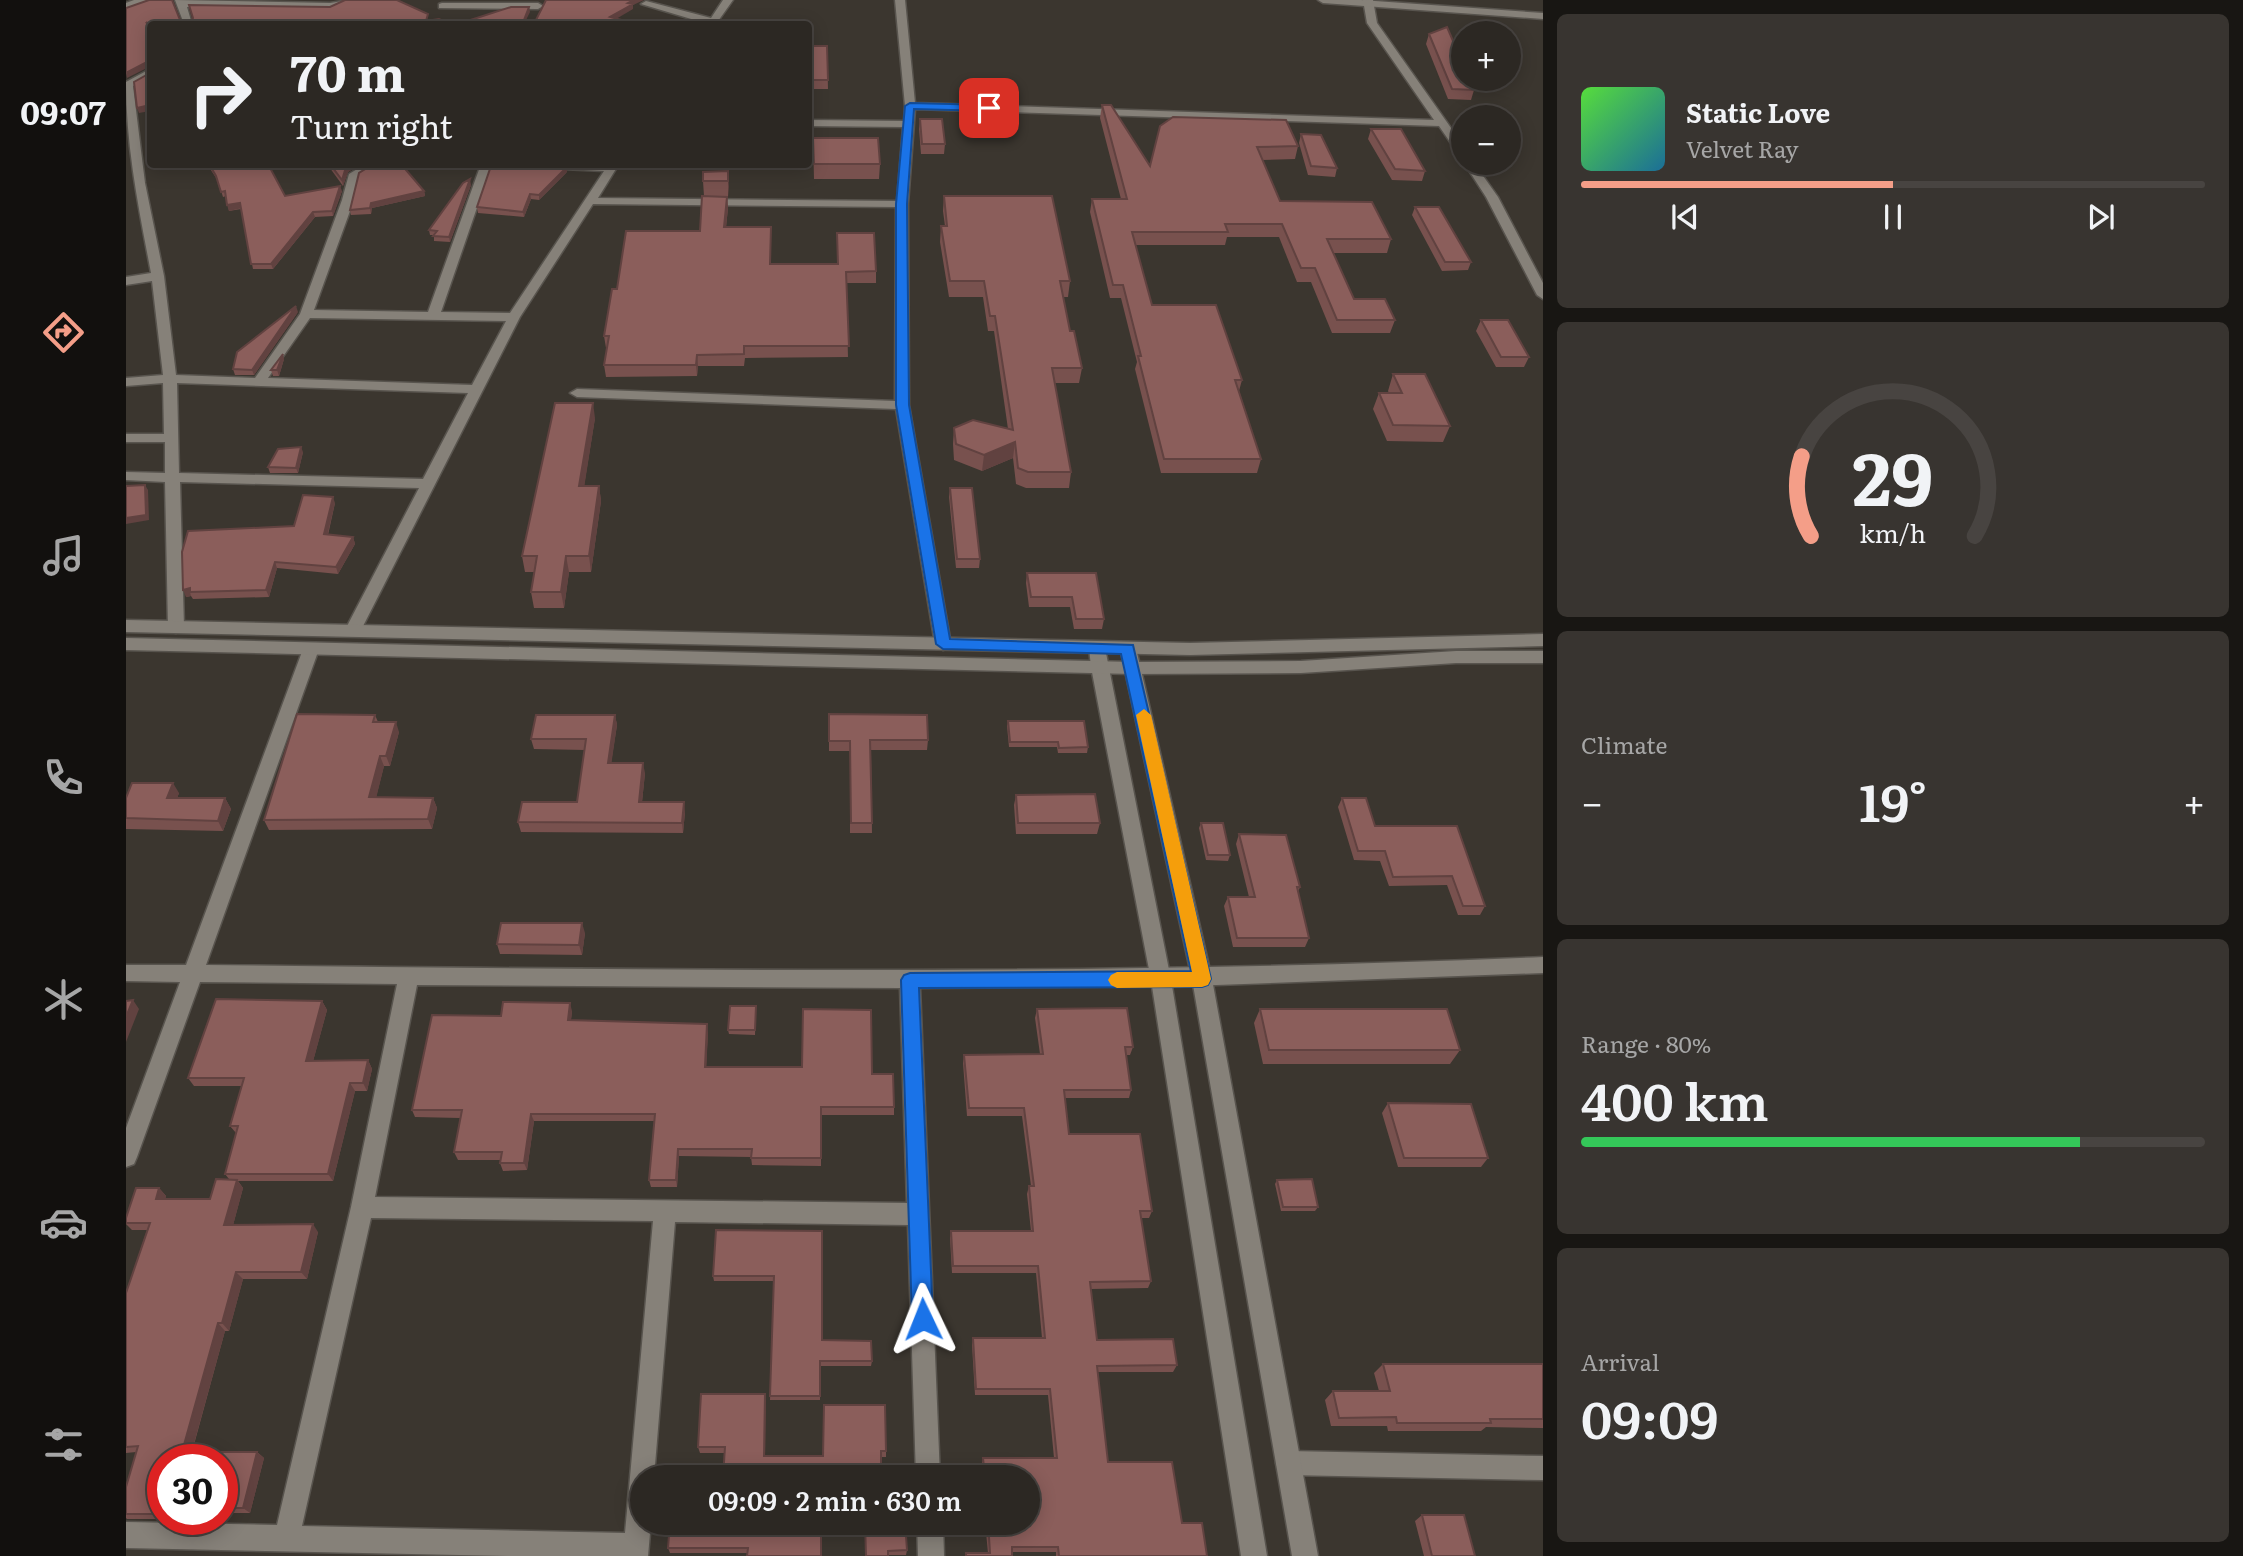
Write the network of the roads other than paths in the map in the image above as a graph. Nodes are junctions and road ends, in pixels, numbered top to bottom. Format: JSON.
{"nodes":[{"id":1,"x":143,"y":0,"type":"edge"},
{"id":2,"x":345,"y":0,"type":"edge"},
{"id":3,"x":728,"y":0,"type":"edge"},
{"id":4,"x":900,"y":0,"type":"edge"},
{"id":5,"x":1323,"y":0,"type":"edge"},
{"id":6,"x":1416,"y":0,"type":"edge"},
{"id":7,"x":180,"y":2,"type":"edge"},
{"id":8,"x":1367,"y":2,"type":"edge"},
{"id":9,"x":646,"y":5,"type":"dead end"},
{"id":10,"x":126,"y":6,"type":"edge"},
{"id":11,"x":441,"y":7,"type":"edge"},
{"id":12,"x":538,"y":7,"type":"edge"},
{"id":13,"x":1543,"y":8,"type":"edge"},
{"id":14,"x":1543,"y":16,"type":"edge"},
{"id":15,"x":187,"y":21,"type":"edge"},
{"id":16,"x":706,"y":21,"type":"edge"},
{"id":17,"x":714,"y":21,"type":"edge"},
{"id":18,"x":147,"y":74,"type":"edge"},
{"id":19,"x":127,"y":86,"type":"edge"},
{"id":20,"x":910,"y":106,"type":"junction"},
{"id":21,"x":812,"y":123,"type":"edge"},
{"id":22,"x":1442,"y":123,"type":"junction"},
{"id":23,"x":908,"y":124,"type":"junction"},
{"id":24,"x":1451,"y":136,"type":"edge"},
{"id":25,"x":364,"y":168,"type":"edge"},
{"id":26,"x":486,"y":168,"type":"edge"},
{"id":27,"x":612,"y":168,"type":"edge"},
{"id":28,"x":1477,"y":175,"type":"edge"},
{"id":29,"x":133,"y":184,"type":"edge"},
{"id":30,"x":591,"y":201,"type":"junction"},
{"id":31,"x":902,"y":204,"type":"junction"},
{"id":32,"x":158,"y":276,"type":"junction"},
{"id":33,"x":126,"y":281,"type":"edge"},
{"id":34,"x":1543,"y":295,"type":"edge"},
{"id":35,"x":306,"y":314,"type":"junction"},
{"id":36,"x":432,"y":316,"type":"junction"},
{"id":37,"x":514,"y":317,"type":"junction"},
{"id":38,"x":170,"y":379,"type":"junction"},
{"id":39,"x":126,"y":382,"type":"edge"},
{"id":40,"x":260,"y":382,"type":"junction"},
{"id":41,"x":477,"y":389,"type":"junction"},
{"id":42,"x":577,"y":393,"type":"dead end"},
{"id":43,"x":902,"y":405,"type":"junction"},
{"id":44,"x":126,"y":438,"type":"edge"},
{"id":45,"x":169,"y":438,"type":"junction"},
{"id":46,"x":126,"y":476,"type":"edge"},
{"id":47,"x":174,"y":477,"type":"junction"},
{"id":48,"x":428,"y":484,"type":"junction"},
{"id":49,"x":126,"y":626,"type":"edge"},
{"id":50,"x":176,"y":628,"type":"junction"},
{"id":51,"x":353,"y":631,"type":"junction"},
{"id":52,"x":1543,"y":640,"type":"edge"},
{"id":53,"x":126,"y":644,"type":"edge"},
{"id":54,"x":943,"y":644,"type":"junction"},
{"id":55,"x":311,"y":649,"type":"junction"},
{"id":56,"x":1098,"y":657,"type":"junction"},
{"id":57,"x":1543,"y":657,"type":"edge"},
{"id":58,"x":1130,"y":658,"type":"junction"},
{"id":59,"x":1543,"y":965,"type":"edge"},
{"id":60,"x":126,"y":973,"type":"edge"},
{"id":61,"x":191,"y":973,"type":"junction"},
{"id":62,"x":409,"y":976,"type":"junction"},
{"id":63,"x":1202,"y":979,"type":"junction"},
{"id":64,"x":910,"y":980,"type":"junction"},
{"id":65,"x":1161,"y":980,"type":"junction"},
{"id":66,"x":126,"y":1157,"type":"edge"},
{"id":67,"x":362,"y":1207,"type":"junction"},
{"id":68,"x":665,"y":1210,"type":"junction"},
{"id":69,"x":919,"y":1214,"type":"junction"},
{"id":70,"x":1288,"y":1463,"type":"junction"},
{"id":71,"x":643,"y":1465,"type":"edge"},
{"id":72,"x":928,"y":1465,"type":"edge"},
{"id":73,"x":1543,"y":1468,"type":"edge"},
{"id":74,"x":126,"y":1535,"type":"edge"},
{"id":75,"x":930,"y":1535,"type":"edge"},
{"id":76,"x":287,"y":1538,"type":"junction"},
{"id":77,"x":636,"y":1551,"type":"edge"},
{"id":78,"x":931,"y":1556,"type":"edge"},
{"id":79,"x":1254,"y":1556,"type":"edge"},
{"id":80,"x":1305,"y":1556,"type":"edge"}],
"edges":[{"from":1,"to":10,"type":"street"},
{"from":2,"to":7,"type":"street"},
{"from":3,"to":17,"type":"street"},
{"from":4,"to":20,"type":"street"},
{"from":5,"to":8,"type":"street"},
{"from":6,"to":13,"type":"street"},
{"from":7,"to":15,"type":"street"},
{"from":8,"to":14,"type":"street"},
{"from":8,"to":22,"type":"street"},
{"from":9,"to":16,"type":"street"},
{"from":11,"to":12,"type":"street"},
{"from":18,"to":19,"type":"street"},
{"from":19,"to":29,"type":"street"},
{"from":20,"to":22,"type":"street"},
{"from":20,"to":23,"type":"street"},
{"from":21,"to":23,"type":"street"},
{"from":22,"to":24,"type":"street"},
{"from":23,"to":31,"type":"street"},
{"from":25,"to":35,"type":"street"},
{"from":26,"to":36,"type":"street"},
{"from":27,"to":30,"type":"street"},
{"from":28,"to":34,"type":"street"},
{"from":29,"to":32,"type":"street"},
{"from":30,"to":31,"type":"street"},
{"from":30,"to":37,"type":"street"},
{"from":31,"to":43,"type":"street"},
{"from":32,"to":33,"type":"street"},
{"from":32,"to":38,"type":"street"},
{"from":35,"to":36,"type":"street"},
{"from":35,"to":40,"type":"street"},
{"from":36,"to":37,"type":"street"},
{"from":37,"to":41,"type":"street"},
{"from":38,"to":39,"type":"street"},
{"from":38,"to":40,"type":"street"},
{"from":38,"to":45,"type":"street"},
{"from":40,"to":41,"type":"street"},
{"from":41,"to":48,"type":"street"},
{"from":42,"to":43,"type":"street"},
{"from":43,"to":54,"type":"street"},
{"from":44,"to":45,"type":"street"},
{"from":45,"to":47,"type":"street"},
{"from":46,"to":47,"type":"street"},
{"from":47,"to":48,"type":"street"},
{"from":47,"to":50,"type":"street"},
{"from":48,"to":51,"type":"street"},
{"from":49,"to":50,"type":"street"},
{"from":50,"to":51,"type":"street"},
{"from":51,"to":54,"type":"street"},
{"from":52,"to":58,"type":"street"},
{"from":53,"to":55,"type":"street"},
{"from":54,"to":56,"type":"street"},
{"from":55,"to":56,"type":"street"},
{"from":55,"to":61,"type":"street"},
{"from":56,"to":58,"type":"street"},
{"from":56,"to":65,"type":"street"},
{"from":57,"to":58,"type":"street"},
{"from":58,"to":63,"type":"street"},
{"from":59,"to":63,"type":"street"},
{"from":60,"to":61,"type":"street"},
{"from":61,"to":62,"type":"street"},
{"from":61,"to":66,"type":"street"},
{"from":62,"to":64,"type":"street"},
{"from":62,"to":67,"type":"street"},
{"from":63,"to":65,"type":"street"},
{"from":63,"to":70,"type":"street"},
{"from":64,"to":65,"type":"street"},
{"from":64,"to":69,"type":"street"},
{"from":65,"to":79,"type":"street"},
{"from":67,"to":68,"type":"street"},
{"from":67,"to":76,"type":"street"},
{"from":68,"to":69,"type":"street"},
{"from":68,"to":71,"type":"street"},
{"from":69,"to":72,"type":"street"},
{"from":70,"to":73,"type":"street"},
{"from":70,"to":80,"type":"street"},
{"from":74,"to":76,"type":"street"},
{"from":75,"to":78,"type":"street"},
{"from":76,"to":77,"type":"street"}]}
